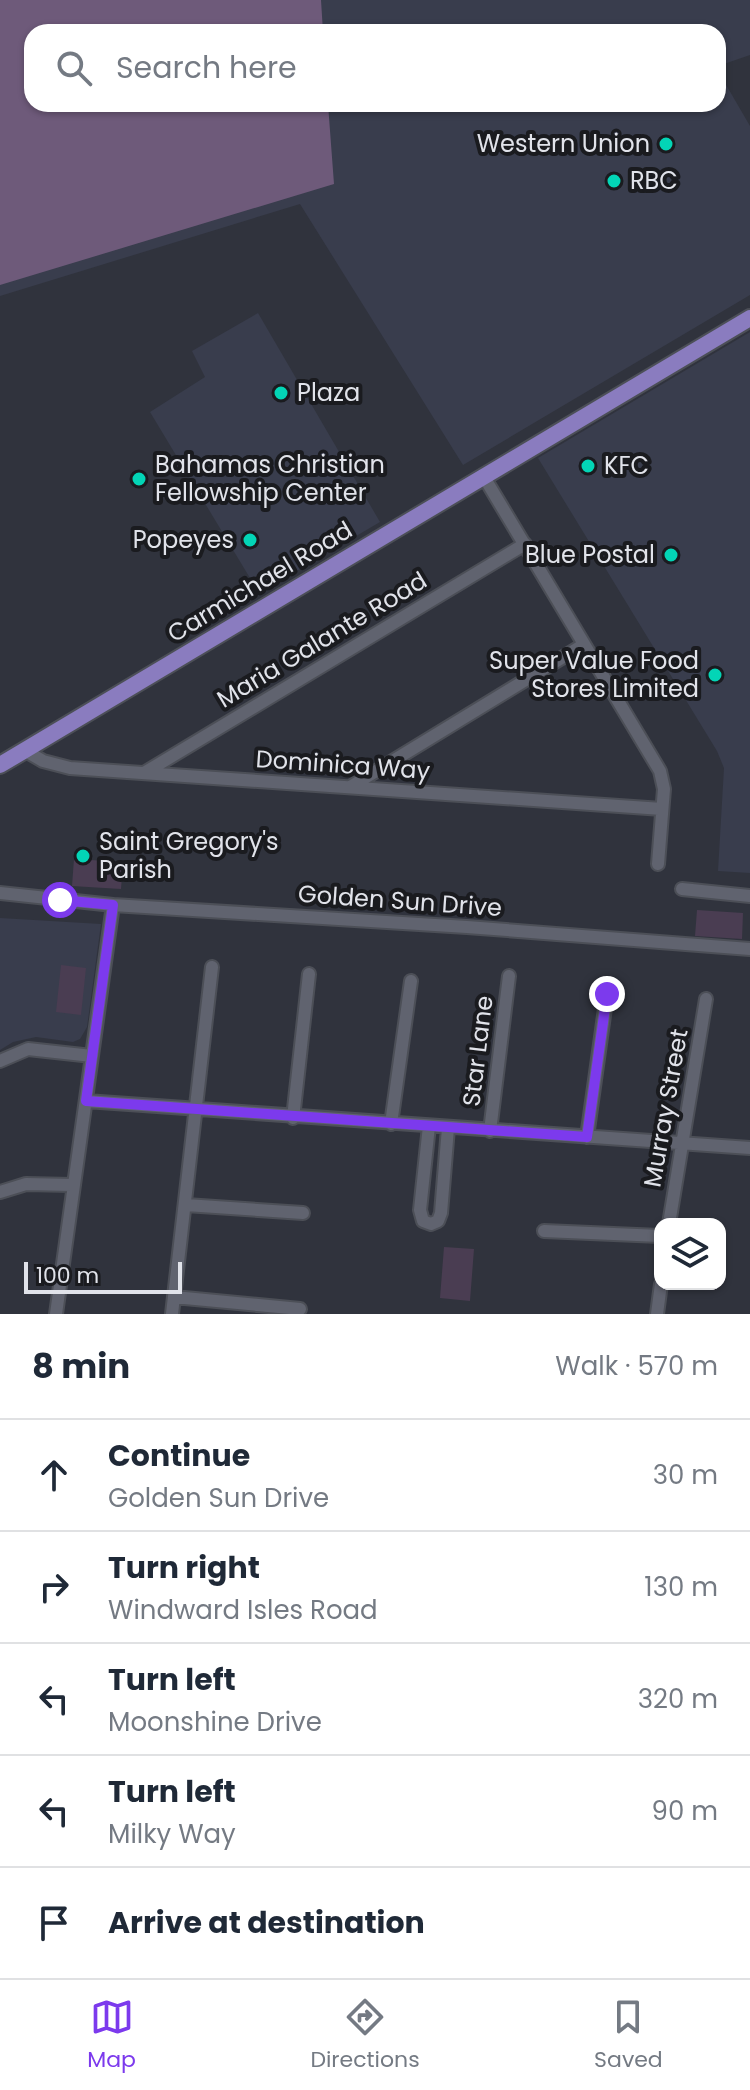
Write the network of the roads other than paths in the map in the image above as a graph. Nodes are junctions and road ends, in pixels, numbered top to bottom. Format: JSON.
{"nodes":[{"id":1,"x":750,"y":318,"type":"edge"},
{"id":2,"x":484,"y":477,"type":"junction"},
{"id":3,"x":525,"y":544,"type":"junction"},
{"id":4,"x":583,"y":645,"type":"junction"},
{"id":5,"x":24,"y":750,"type":"junction"},
{"id":6,"x":0,"y":765,"type":"edge"},
{"id":7,"x":143,"y":774,"type":"junction"},
{"id":8,"x":350,"y":787,"type":"junction"},
{"id":9,"x":662,"y":809,"type":"junction"},
{"id":10,"x":658,"y":864,"type":"dead end"},
{"id":11,"x":682,"y":889,"type":"dead end"},
{"id":12,"x":0,"y":893,"type":"edge"},
{"id":13,"x":750,"y":896,"type":"edge"},
{"id":14,"x":113,"y":905,"type":"junction"},
{"id":15,"x":750,"y":949,"type":"edge"},
{"id":16,"x":212,"y":967,"type":"dead end"},
{"id":17,"x":309,"y":974,"type":"dead end"},
{"id":18,"x":509,"y":976,"type":"dead end"},
{"id":19,"x":411,"y":981,"type":"dead end"},
{"id":20,"x":607,"y":994,"type":"dead end"},
{"id":21,"x":706,"y":999,"type":"dead end"},
{"id":22,"x":92,"y":1056,"type":"junction"},
{"id":23,"x":0,"y":1061,"type":"edge"},
{"id":24,"x":86,"y":1101,"type":"junction"},
{"id":25,"x":196,"y":1110,"type":"junction"},
{"id":26,"x":293,"y":1118,"type":"junction"},
{"id":27,"x":391,"y":1124,"type":"junction"},
{"id":28,"x":429,"y":1126,"type":"junction"},
{"id":29,"x":448,"y":1128,"type":"junction"},
{"id":30,"x":490,"y":1131,"type":"junction"},
{"id":31,"x":587,"y":1137,"type":"junction"},
{"id":32,"x":681,"y":1143,"type":"junction"},
{"id":33,"x":750,"y":1148,"type":"edge"},
{"id":34,"x":72,"y":1185,"type":"junction"},
{"id":35,"x":0,"y":1192,"type":"edge"},
{"id":36,"x":186,"y":1205,"type":"junction"},
{"id":37,"x":303,"y":1213,"type":"dead end"},
{"id":38,"x":670,"y":1218,"type":"edge"},
{"id":39,"x":544,"y":1231,"type":"dead end"},
{"id":40,"x":654,"y":1236,"type":"edge"},
{"id":41,"x":660,"y":1290,"type":"edge"},
{"id":42,"x":174,"y":1297,"type":"junction"},
{"id":43,"x":300,"y":1309,"type":"dead end"},
{"id":44,"x":56,"y":1314,"type":"edge"},
{"id":45,"x":172,"y":1314,"type":"edge"},
{"id":46,"x":657,"y":1314,"type":"edge"}],
"edges":[{"from":1,"to":2,"type":"main road","name":"Carmichael Road"},
{"from":2,"to":3,"type":"street"},
{"from":2,"to":5,"type":"main road","name":"Carmichael Road"},
{"from":3,"to":4,"type":"street"},
{"from":3,"to":7,"type":"street","name":"Maria Galante Road"},
{"from":4,"to":8,"type":"street"},
{"from":4,"to":9,"type":"street"},
{"from":5,"to":6,"type":"main road","name":"Carmichael Road"},
{"from":5,"to":7,"type":"street","name":"Dominica Way"},
{"from":7,"to":8,"type":"street","name":"Dominica Way"},
{"from":8,"to":9,"type":"street","name":"Dominica Way"},
{"from":9,"to":10,"type":"street"},
{"from":11,"to":13,"type":"street"},
{"from":12,"to":14,"type":"street","name":"Golden Sun Drive"},
{"from":14,"to":15,"type":"street","name":"Golden Sun Drive"},
{"from":14,"to":22,"type":"street"},
{"from":16,"to":25,"type":"street"},
{"from":17,"to":26,"type":"street"},
{"from":18,"to":30,"type":"street","name":"Star Lane"},
{"from":19,"to":27,"type":"street"},
{"from":20,"to":31,"type":"street"},
{"from":21,"to":32,"type":"street","name":"Murray Street"},
{"from":22,"to":23,"type":"street"},
{"from":22,"to":24,"type":"street"},
{"from":24,"to":25,"type":"street"},
{"from":24,"to":34,"type":"street"},
{"from":25,"to":26,"type":"street"},
{"from":25,"to":36,"type":"street"},
{"from":26,"to":27,"type":"street"},
{"from":27,"to":28,"type":"street"},
{"from":28,"to":29,"type":"street"},
{"from":28,"to":29,"type":"street"},
{"from":29,"to":30,"type":"street"},
{"from":30,"to":31,"type":"street"},
{"from":31,"to":32,"type":"street"},
{"from":32,"to":33,"type":"street"},
{"from":32,"to":38,"type":"street","name":"Murray Street"},
{"from":34,"to":35,"type":"street"},
{"from":34,"to":44,"type":"street"},
{"from":36,"to":37,"type":"street"},
{"from":36,"to":42,"type":"street"},
{"from":39,"to":40,"type":"street"},
{"from":41,"to":46,"type":"street"},
{"from":42,"to":43,"type":"street"},
{"from":42,"to":45,"type":"street"}]}
